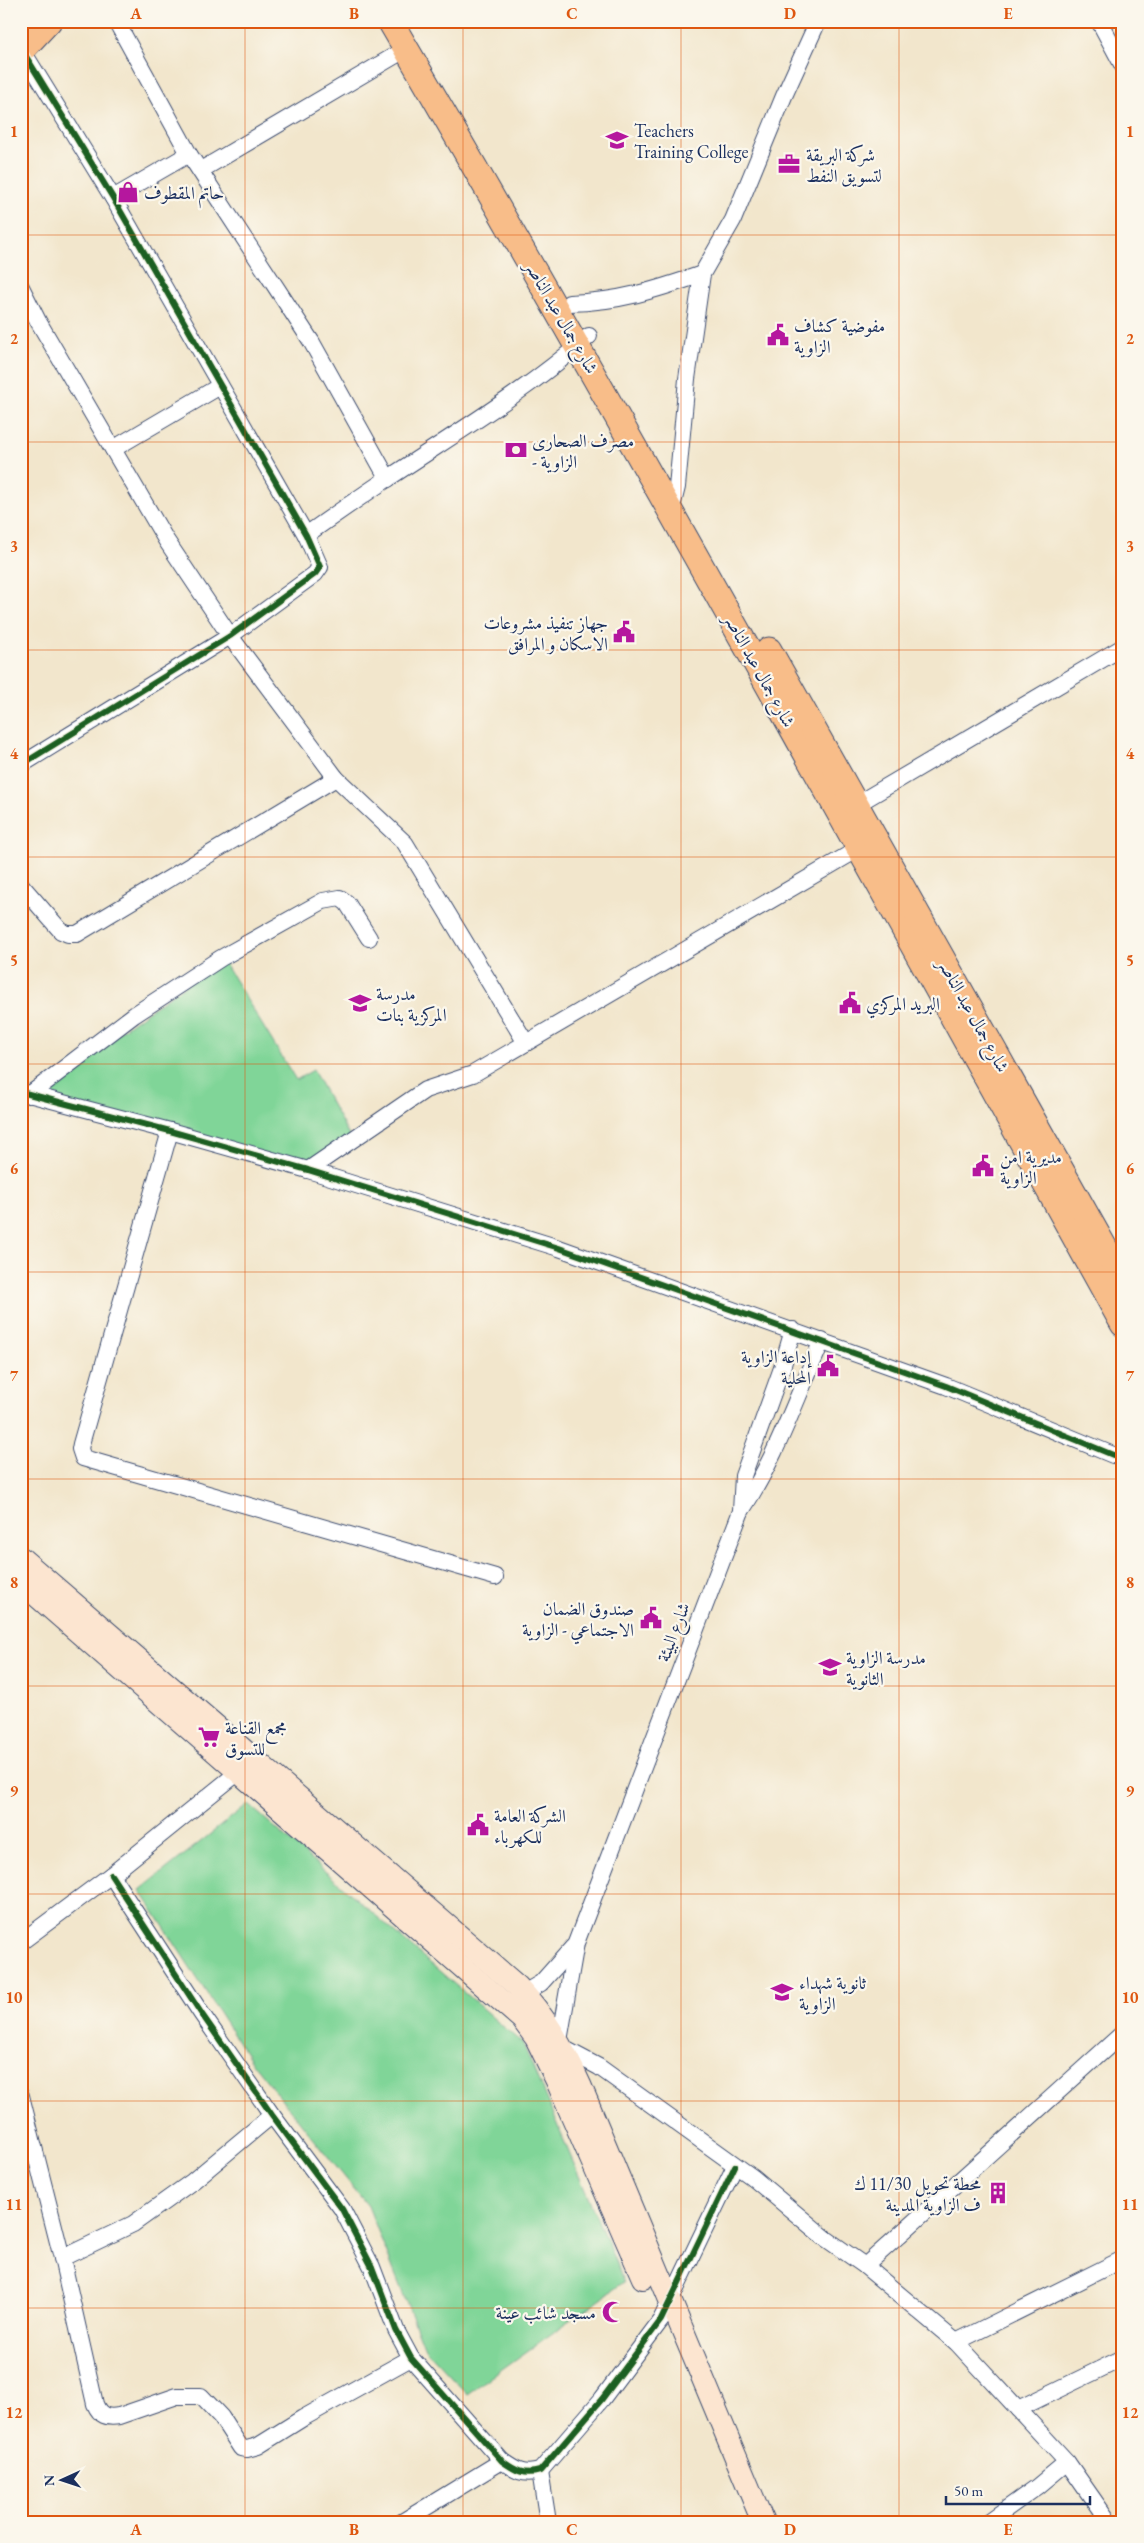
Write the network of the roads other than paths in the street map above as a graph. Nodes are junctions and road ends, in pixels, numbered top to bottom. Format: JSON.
{"nodes":[{"id":1,"x":49,"y":21,"type":"edge"},
{"id":2,"x":116,"y":21,"type":"edge"},
{"id":3,"x":390,"y":21,"type":"edge"},
{"id":4,"x":409,"y":21,"type":"edge"},
{"id":5,"x":818,"y":21,"type":"edge"},
{"id":6,"x":1099,"y":21,"type":"edge"},
{"id":7,"x":406,"y":49,"type":"junction"},
{"id":8,"x":22,"y":51,"type":"edge"},
{"id":9,"x":1123,"y":66,"type":"edge"},
{"id":10,"x":189,"y":154,"type":"junction"},
{"id":11,"x":200,"y":170,"type":"junction"},
{"id":12,"x":113,"y":198,"type":"junction"},
{"id":13,"x":702,"y":274,"type":"junction"},
{"id":14,"x":21,"y":287,"type":"edge"},
{"id":15,"x":569,"y":303,"type":"junction"},
{"id":16,"x":583,"y":341,"type":"junction"},
{"id":17,"x":220,"y":386,"type":"junction"},
{"id":18,"x":112,"y":449,"type":"junction"},
{"id":19,"x":388,"y":479,"type":"junction"},
{"id":20,"x":676,"y":487,"type":"junction"},
{"id":21,"x":671,"y":511,"type":"junction"},
{"id":22,"x":306,"y":535,"type":"junction"},
{"id":23,"x":230,"y":636,"type":"junction"},
{"id":24,"x":1123,"y":647,"type":"edge"},
{"id":25,"x":21,"y":764,"type":"edge"},
{"id":26,"x":336,"y":778,"type":"junction"},
{"id":27,"x":849,"y":809,"type":"junction"},
{"id":28,"x":860,"y":848,"type":"junction"},
{"id":29,"x":21,"y":885,"type":"edge"},
{"id":30,"x":369,"y":938,"type":"dead end"},
{"id":31,"x":526,"y":1044,"type":"junction"},
{"id":32,"x":25,"y":1094,"type":"edge"},
{"id":33,"x":170,"y":1131,"type":"junction"},
{"id":34,"x":308,"y":1170,"type":"junction"},
{"id":35,"x":1123,"y":1280,"type":"edge"},
{"id":36,"x":1123,"y":1324,"type":"edge"},
{"id":37,"x":793,"y":1330,"type":"junction"},
{"id":38,"x":822,"y":1341,"type":"junction"},
{"id":39,"x":1120,"y":1458,"type":"edge"},
{"id":40,"x":741,"y":1511,"type":"junction"},
{"id":41,"x":21,"y":1558,"type":"edge"},
{"id":42,"x":495,"y":1576,"type":"dead end"},
{"id":43,"x":21,"y":1582,"type":"edge"},
{"id":44,"x":246,"y":1766,"type":"junction"},
{"id":45,"x":111,"y":1875,"type":"junction"},
{"id":46,"x":21,"y":1942,"type":"edge"},
{"id":47,"x":576,"y":1943,"type":"junction"},
{"id":48,"x":524,"y":1993,"type":"junction"},
{"id":49,"x":1123,"y":2033,"type":"edge"},
{"id":50,"x":561,"y":2044,"type":"junction"},
{"id":51,"x":21,"y":2096,"type":"edge"},
{"id":52,"x":272,"y":2114,"type":"junction"},
{"id":53,"x":734,"y":2166,"type":"junction"},
{"id":54,"x":62,"y":2258,"type":"junction"},
{"id":55,"x":1123,"y":2259,"type":"edge"},
{"id":56,"x":865,"y":2266,"type":"junction"},
{"id":57,"x":665,"y":2311,"type":"junction"},
{"id":58,"x":956,"y":2342,"type":"junction"},
{"id":59,"x":412,"y":2358,"type":"junction"},
{"id":60,"x":1123,"y":2358,"type":"edge"},
{"id":61,"x":1018,"y":2409,"type":"junction"},
{"id":62,"x":502,"y":2461,"type":"junction"},
{"id":63,"x":1067,"y":2462,"type":"junction"},
{"id":64,"x":540,"y":2471,"type":"junction"},
{"id":65,"x":402,"y":2522,"type":"edge"},
{"id":66,"x":548,"y":2522,"type":"edge"},
{"id":67,"x":749,"y":2522,"type":"edge"},
{"id":68,"x":763,"y":2522,"type":"edge"},
{"id":69,"x":988,"y":2522,"type":"edge"},
{"id":70,"x":1109,"y":2522,"type":"edge"}],
"edges":[{"from":1,"to":8,"type":"main road"},
{"from":2,"to":10,"type":"street"},
{"from":3,"to":7,"type":"main road","name":"شارع جمال عبد الناصر"},
{"from":4,"to":15,"type":"main road","name":"شارع جمال عبد الناصر"},
{"from":5,"to":13,"type":"street"},
{"from":6,"to":9,"type":"street"},
{"from":7,"to":11,"type":"street"},
{"from":7,"to":16,"type":"main road","name":"شارع جمال عبد الناصر"},
{"from":8,"to":12,"type":"street"},
{"from":10,"to":11,"type":"street"},
{"from":10,"to":12,"type":"street"},
{"from":11,"to":19,"type":"street"},
{"from":12,"to":17,"type":"street"},
{"from":13,"to":15,"type":"street"},
{"from":13,"to":20,"type":"street"},
{"from":14,"to":18,"type":"street"},
{"from":15,"to":16,"type":"main road","name":"شارع جمال عبد الناصر"},
{"from":16,"to":19,"type":"street"},
{"from":16,"to":20,"type":"main road","name":"شارع جمال عبد الناصر"},
{"from":16,"to":21,"type":"main road","name":"شارع جمال عبد الناصر"},
{"from":17,"to":18,"type":"street"},
{"from":17,"to":22,"type":"street"},
{"from":18,"to":23,"type":"street"},
{"from":19,"to":22,"type":"street"},
{"from":20,"to":21,"type":"street"},
{"from":20,"to":27,"type":"main road","name":"شارع جمال عبد الناصر"},
{"from":21,"to":27,"type":"main road","name":"شارع جمال عبد الناصر"},
{"from":22,"to":23,"type":"street"},
{"from":23,"to":25,"type":"street"},
{"from":23,"to":26,"type":"street"},
{"from":24,"to":27,"type":"street"},
{"from":26,"to":29,"type":"street"},
{"from":26,"to":31,"type":"street"},
{"from":27,"to":28,"type":"main road","name":"شارع جمال عبد الناصر"},
{"from":27,"to":35,"type":"main road","name":"شارع جمال عبد الناصر"},
{"from":28,"to":31,"type":"street"},
{"from":28,"to":36,"type":"main road","name":"شارع جمال عبد الناصر"},
{"from":30,"to":32,"type":"street"},
{"from":31,"to":34,"type":"street"},
{"from":32,"to":33,"type":"street"},
{"from":33,"to":34,"type":"street"},
{"from":33,"to":42,"type":"street"},
{"from":34,"to":37,"type":"street"},
{"from":37,"to":38,"type":"street"},
{"from":37,"to":40,"type":"street"},
{"from":38,"to":39,"type":"street"},
{"from":38,"to":40,"type":"street","name":"شارع البيئة"},
{"from":40,"to":47,"type":"street","name":"شارع البيئة"},
{"from":41,"to":44,"type":"main road"},
{"from":43,"to":44,"type":"main road"},
{"from":44,"to":45,"type":"street"},
{"from":44,"to":48,"type":"main road"},
{"from":44,"to":57,"type":"main road"},
{"from":45,"to":46,"type":"street"},
{"from":45,"to":52,"type":"street"},
{"from":47,"to":48,"type":"street","name":"شارع البيئة"},
{"from":47,"to":50,"type":"street","name":"شارع البيئة"},
{"from":48,"to":50,"type":"main road"},
{"from":49,"to":56,"type":"street"},
{"from":50,"to":53,"type":"street"},
{"from":50,"to":57,"type":"main road"},
{"from":51,"to":54,"type":"street"},
{"from":52,"to":54,"type":"street"},
{"from":52,"to":59,"type":"street"},
{"from":53,"to":56,"type":"street"},
{"from":53,"to":57,"type":"street"},
{"from":54,"to":59,"type":"street"},
{"from":55,"to":58,"type":"street"},
{"from":56,"to":58,"type":"street"},
{"from":57,"to":64,"type":"street"},
{"from":57,"to":67,"type":"main road"},
{"from":57,"to":68,"type":"main road"},
{"from":58,"to":61,"type":"street"},
{"from":59,"to":62,"type":"street"},
{"from":60,"to":61,"type":"street"},
{"from":61,"to":63,"type":"street"},
{"from":62,"to":64,"type":"street"},
{"from":62,"to":65,"type":"street"},
{"from":63,"to":69,"type":"street"},
{"from":63,"to":70,"type":"street"},
{"from":64,"to":66,"type":"street"}]}
